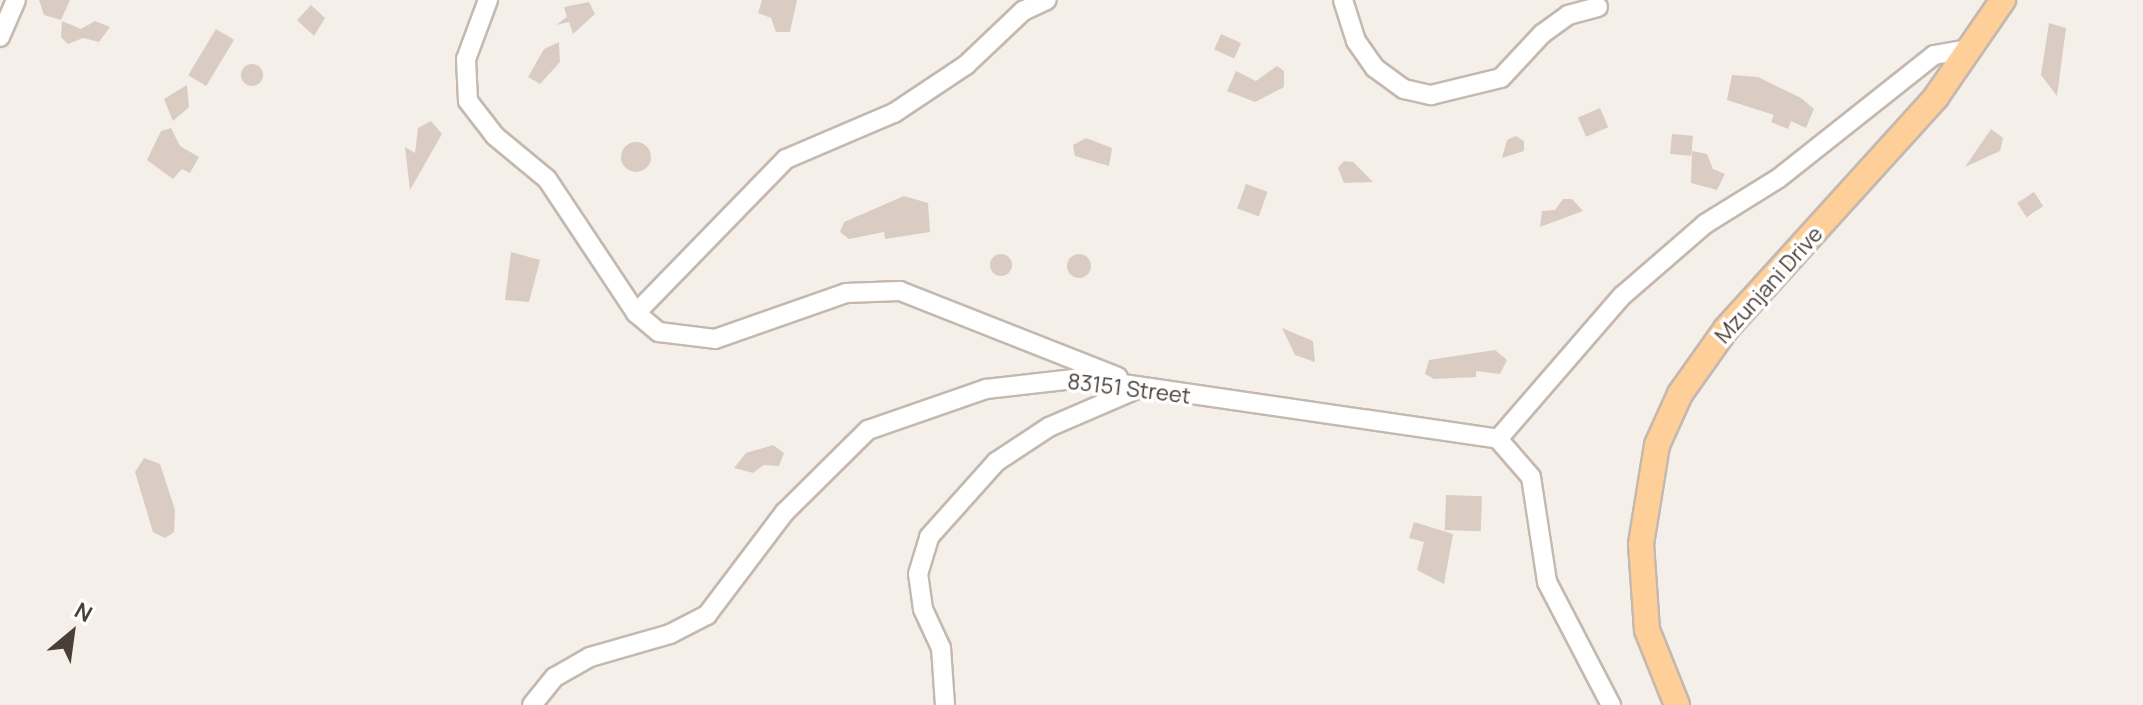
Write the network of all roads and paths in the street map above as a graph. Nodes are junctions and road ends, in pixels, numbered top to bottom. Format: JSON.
{"nodes":[{"id":1,"x":16,"y":0,"type":"edge"},
{"id":2,"x":488,"y":0,"type":"edge"},
{"id":3,"x":1047,"y":0,"type":"edge"},
{"id":4,"x":1343,"y":0,"type":"edge"},
{"id":5,"x":2003,"y":0,"type":"edge"},
{"id":6,"x":1598,"y":7,"type":"dead end"},
{"id":7,"x":0,"y":37,"type":"edge"},
{"id":8,"x":1969,"y":49,"type":"junction"},
{"id":9,"x":636,"y":313,"type":"junction"},
{"id":10,"x":1142,"y":387,"type":"junction"},
{"id":11,"x":1498,"y":439,"type":"junction"},
{"id":12,"x":532,"y":705,"type":"edge"},
{"id":13,"x":945,"y":705,"type":"edge"},
{"id":14,"x":1611,"y":705,"type":"edge"},
{"id":15,"x":1677,"y":705,"type":"edge"}],
"edges":[{"from":1,"to":7,"type":"street"},
{"from":2,"to":9,"type":"street"},
{"from":3,"to":9,"type":"street"},
{"from":4,"to":6,"type":"street"},
{"from":5,"to":8,"type":"main road","name":"Mzunjani Drive"},
{"from":8,"to":11,"type":"street"},
{"from":8,"to":15,"type":"main road","name":"Mzunjani Drive"},
{"from":9,"to":10,"type":"street"},
{"from":10,"to":11,"type":"street","name":"83151 Street"},
{"from":10,"to":12,"type":"street","name":"83151 Street"},
{"from":10,"to":13,"type":"street"},
{"from":11,"to":14,"type":"street"}]}
